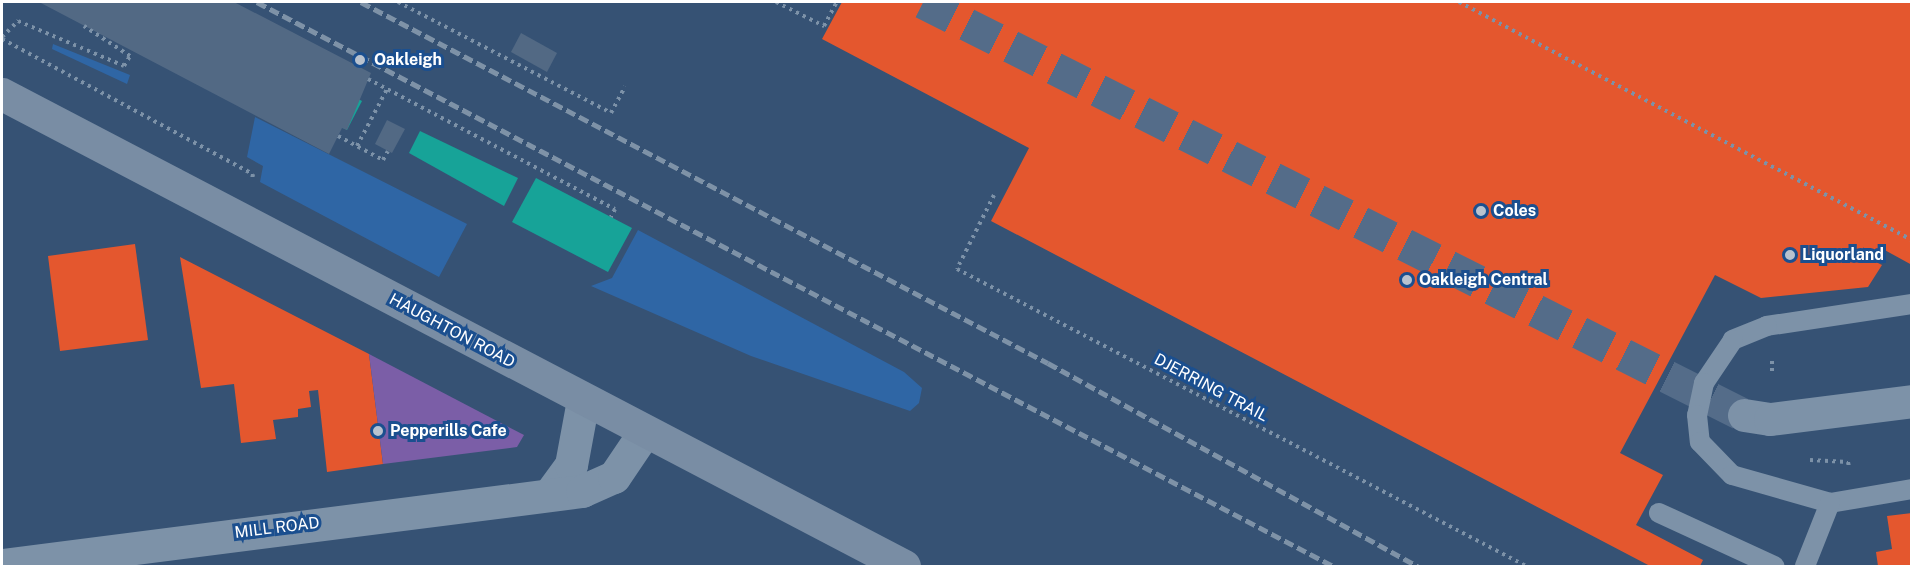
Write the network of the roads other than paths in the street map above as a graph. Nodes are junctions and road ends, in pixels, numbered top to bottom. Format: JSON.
{"nodes":[{"id":1,"x":2,"y":94,"type":"edge"},
{"id":2,"x":1911,"y":304,"type":"edge"},
{"id":3,"x":583,"y":400,"type":"junction"},
{"id":4,"x":1911,"y":401,"type":"edge"},
{"id":5,"x":1744,"y":416,"type":"tunnel mouth"},
{"id":6,"x":645,"y":431,"type":"junction"},
{"id":7,"x":1911,"y":489,"type":"edge"},
{"id":8,"x":552,"y":492,"type":"junction"},
{"id":9,"x":1830,"y":503,"type":"junction"},
{"id":10,"x":1659,"y":513,"type":"dead end"},
{"id":11,"x":2,"y":565,"type":"edge"},
{"id":12,"x":904,"y":567,"type":"edge"},
{"id":13,"x":1774,"y":567,"type":"edge"},
{"id":14,"x":1805,"y":567,"type":"edge"}],
"edges":[{"from":1,"to":3,"type":"street","name":"HAUGHTON ROAD"},
{"from":2,"to":9,"type":"lane"},
{"from":3,"to":6,"type":"street","name":"HAUGHTON ROAD"},
{"from":3,"to":8,"type":"street"},
{"from":4,"to":5,"type":"street"},
{"from":6,"to":8,"type":"street","name":"MILL ROAD"},
{"from":6,"to":12,"type":"street","name":"HAUGHTON ROAD"},
{"from":7,"to":9,"type":"lane"},
{"from":8,"to":11,"type":"street","name":"MILL ROAD"},
{"from":9,"to":14,"type":"lane"},
{"from":10,"to":13,"type":"lane"}]}
